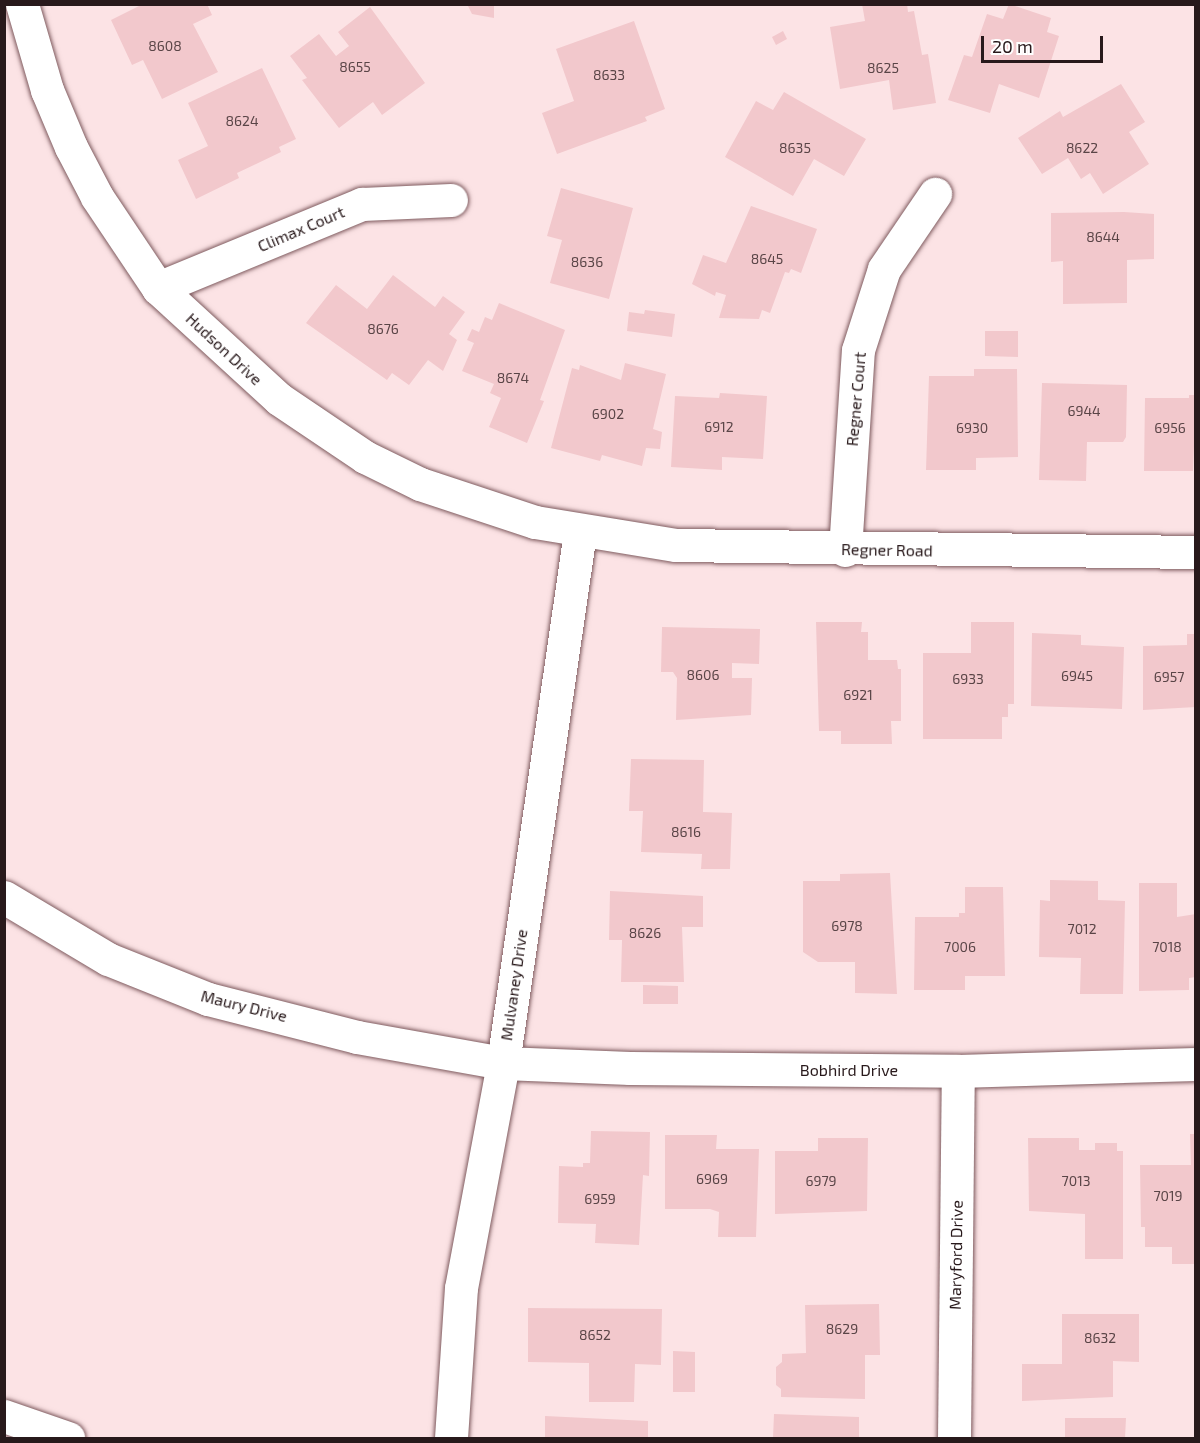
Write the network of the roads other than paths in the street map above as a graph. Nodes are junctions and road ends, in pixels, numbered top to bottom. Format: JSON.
{"nodes":[{"id":1,"x":22,"y":4,"type":"edge"},
{"id":2,"x":934,"y":194,"type":"dead end"},
{"id":3,"x":451,"y":200,"type":"dead end"},
{"id":4,"x":158,"y":288,"type":"junction"},
{"id":5,"x":580,"y":531,"type":"junction"},
{"id":6,"x":845,"y":550,"type":"junction"},
{"id":7,"x":1196,"y":552,"type":"edge"},
{"id":8,"x":4,"y":897,"type":"edge"},
{"id":9,"x":503,"y":1063,"type":"junction"},
{"id":10,"x":1196,"y":1064,"type":"edge"},
{"id":11,"x":958,"y":1071,"type":"junction"},
{"id":12,"x":4,"y":1416,"type":"edge"},
{"id":13,"x":68,"y":1438,"type":"edge"},
{"id":14,"x":451,"y":1438,"type":"edge"},
{"id":15,"x":954,"y":1438,"type":"edge"}],
"edges":[{"from":1,"to":4,"type":"street","name":"Hudson Drive"},
{"from":2,"to":6,"type":"street","name":"Regner Court"},
{"from":3,"to":4,"type":"street","name":"Climax Court"},
{"from":4,"to":5,"type":"street","name":"Hudson Drive"},
{"from":5,"to":6,"type":"street","name":"Regner Road"},
{"from":5,"to":9,"type":"street","name":"Mulvaney Drive"},
{"from":6,"to":7,"type":"street","name":"Regner Road"},
{"from":8,"to":9,"type":"street","name":"Maury Drive"},
{"from":9,"to":11,"type":"street","name":"Bobhird Drive"},
{"from":9,"to":14,"type":"street","name":"Mulvaney Drive"},
{"from":10,"to":11,"type":"street","name":"Bobhird Drive"},
{"from":11,"to":15,"type":"street","name":"Maryford Drive"},
{"from":12,"to":13,"type":"street"}]}
